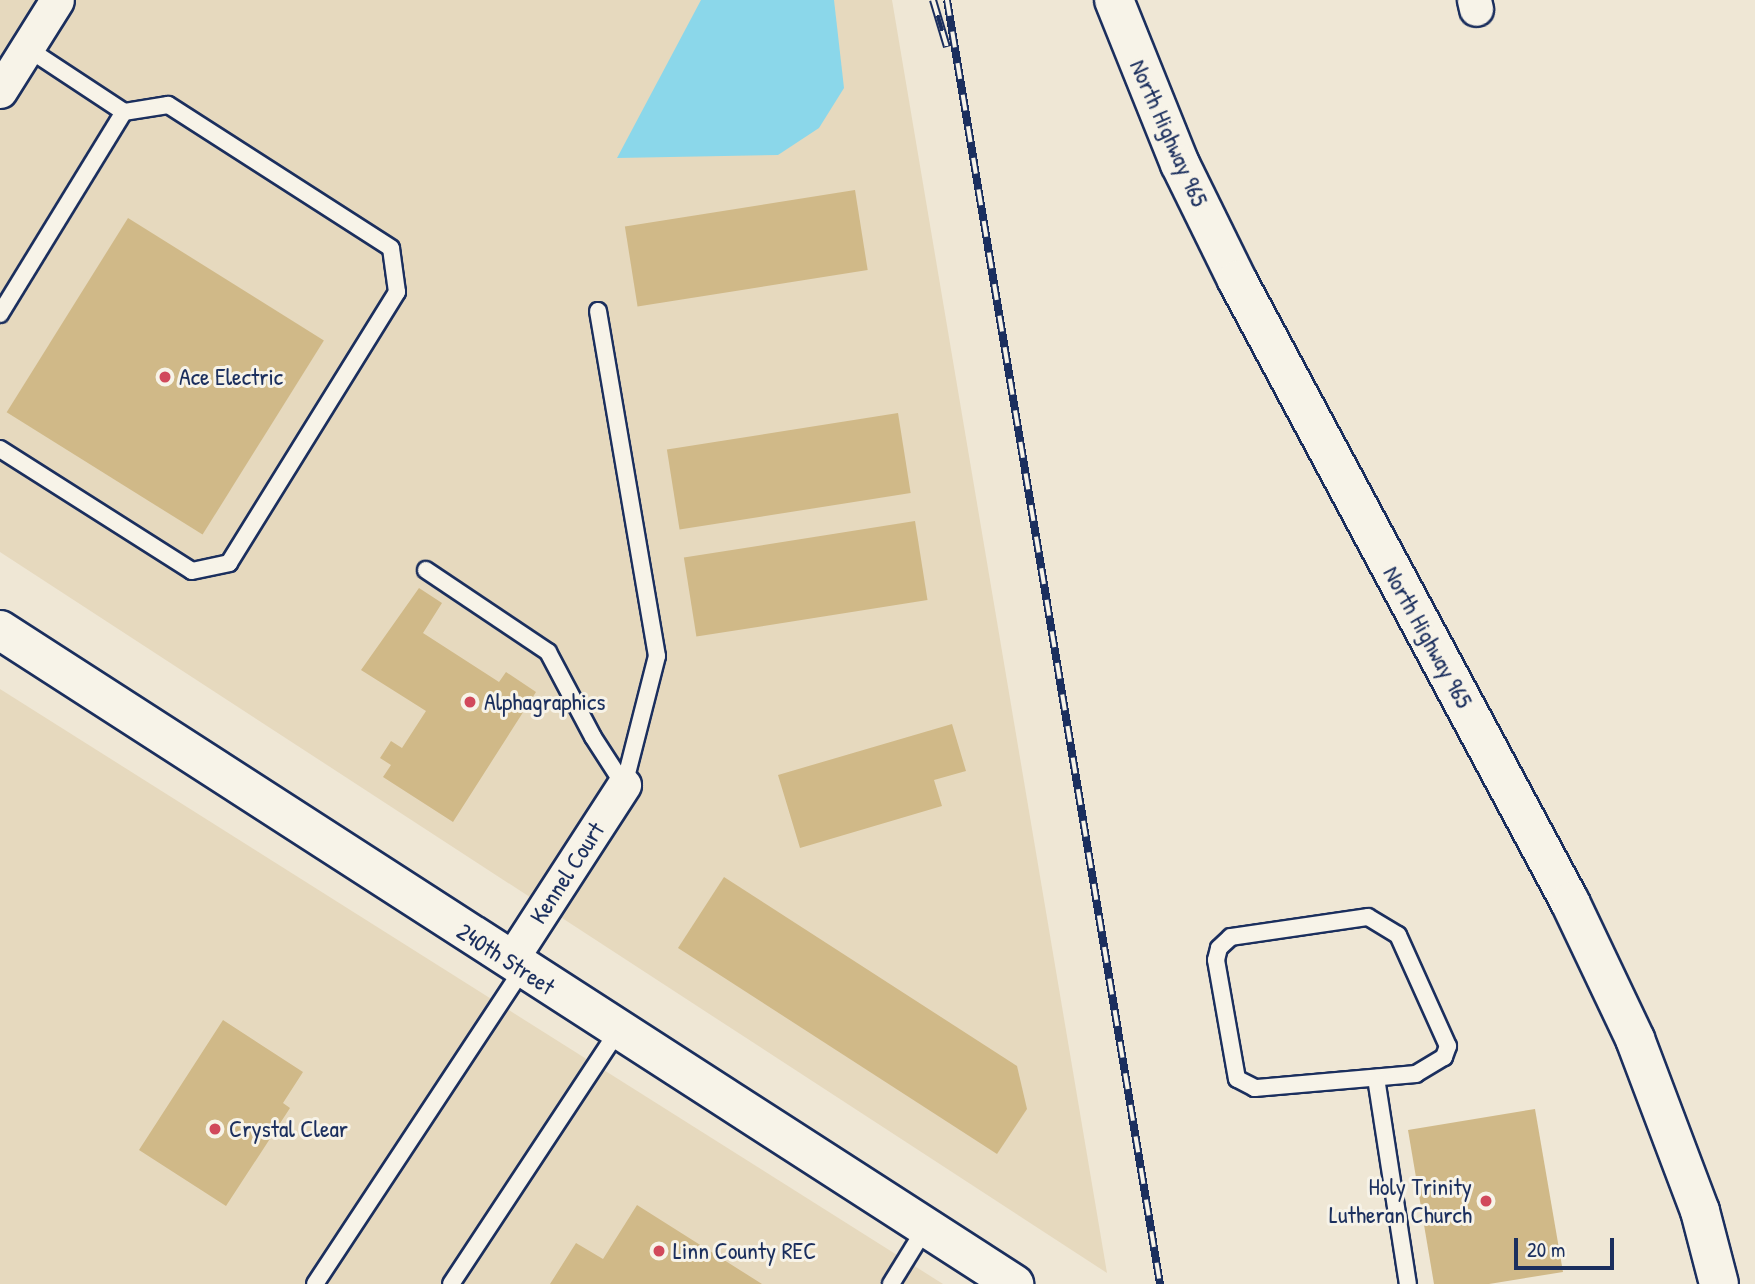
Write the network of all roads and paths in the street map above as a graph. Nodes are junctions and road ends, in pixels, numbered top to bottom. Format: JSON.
{"nodes":[{"id":1,"x":57,"y":0,"type":"edge"},
{"id":2,"x":1114,"y":0,"type":"edge"},
{"id":3,"x":27,"y":48,"type":"junction"},
{"id":4,"x":0,"y":91,"type":"edge"},
{"id":5,"x":124,"y":112,"type":"junction"},
{"id":6,"x":598,"y":311,"type":"dead end"},
{"id":7,"x":0,"y":314,"type":"edge"},
{"id":8,"x":0,"y":449,"type":"edge"},
{"id":9,"x":426,"y":570,"type":"dead end"},
{"id":10,"x":0,"y":630,"type":"edge"},
{"id":11,"x":624,"y":785,"type":"junction"},
{"id":12,"x":516,"y":966,"type":"junction"},
{"id":13,"x":618,"y":1031,"type":"junction"},
{"id":14,"x":1376,"y":1078,"type":"junction"},
{"id":15,"x":926,"y":1227,"type":"junction"},
{"id":16,"x":315,"y":1284,"type":"edge"},
{"id":17,"x":451,"y":1284,"type":"edge"},
{"id":18,"x":891,"y":1284,"type":"edge"},
{"id":19,"x":1014,"y":1284,"type":"edge"},
{"id":20,"x":1408,"y":1284,"type":"edge"},
{"id":21,"x":1719,"y":1284,"type":"edge"}],
"edges":[{"from":1,"to":3,"type":"street"},
{"from":2,"to":21,"type":"street","name":"North Highway 965"},
{"from":3,"to":4,"type":"street"},
{"from":3,"to":5,"type":"lane"},
{"from":5,"to":7,"type":"lane"},
{"from":5,"to":8,"type":"lane"},
{"from":6,"to":11,"type":"lane"},
{"from":9,"to":11,"type":"lane"},
{"from":10,"to":12,"type":"street","name":"240th Street"},
{"from":11,"to":12,"type":"street","name":"Kennel Court"},
{"from":12,"to":13,"type":"street","name":"240th Street"},
{"from":12,"to":16,"type":"lane"},
{"from":13,"to":15,"type":"street","name":"240th Street"},
{"from":13,"to":17,"type":"lane"},
{"from":14,"to":14,"type":"lane"},
{"from":14,"to":20,"type":"lane"},
{"from":15,"to":18,"type":"lane"},
{"from":15,"to":19,"type":"street","name":"240th Street"}]}
